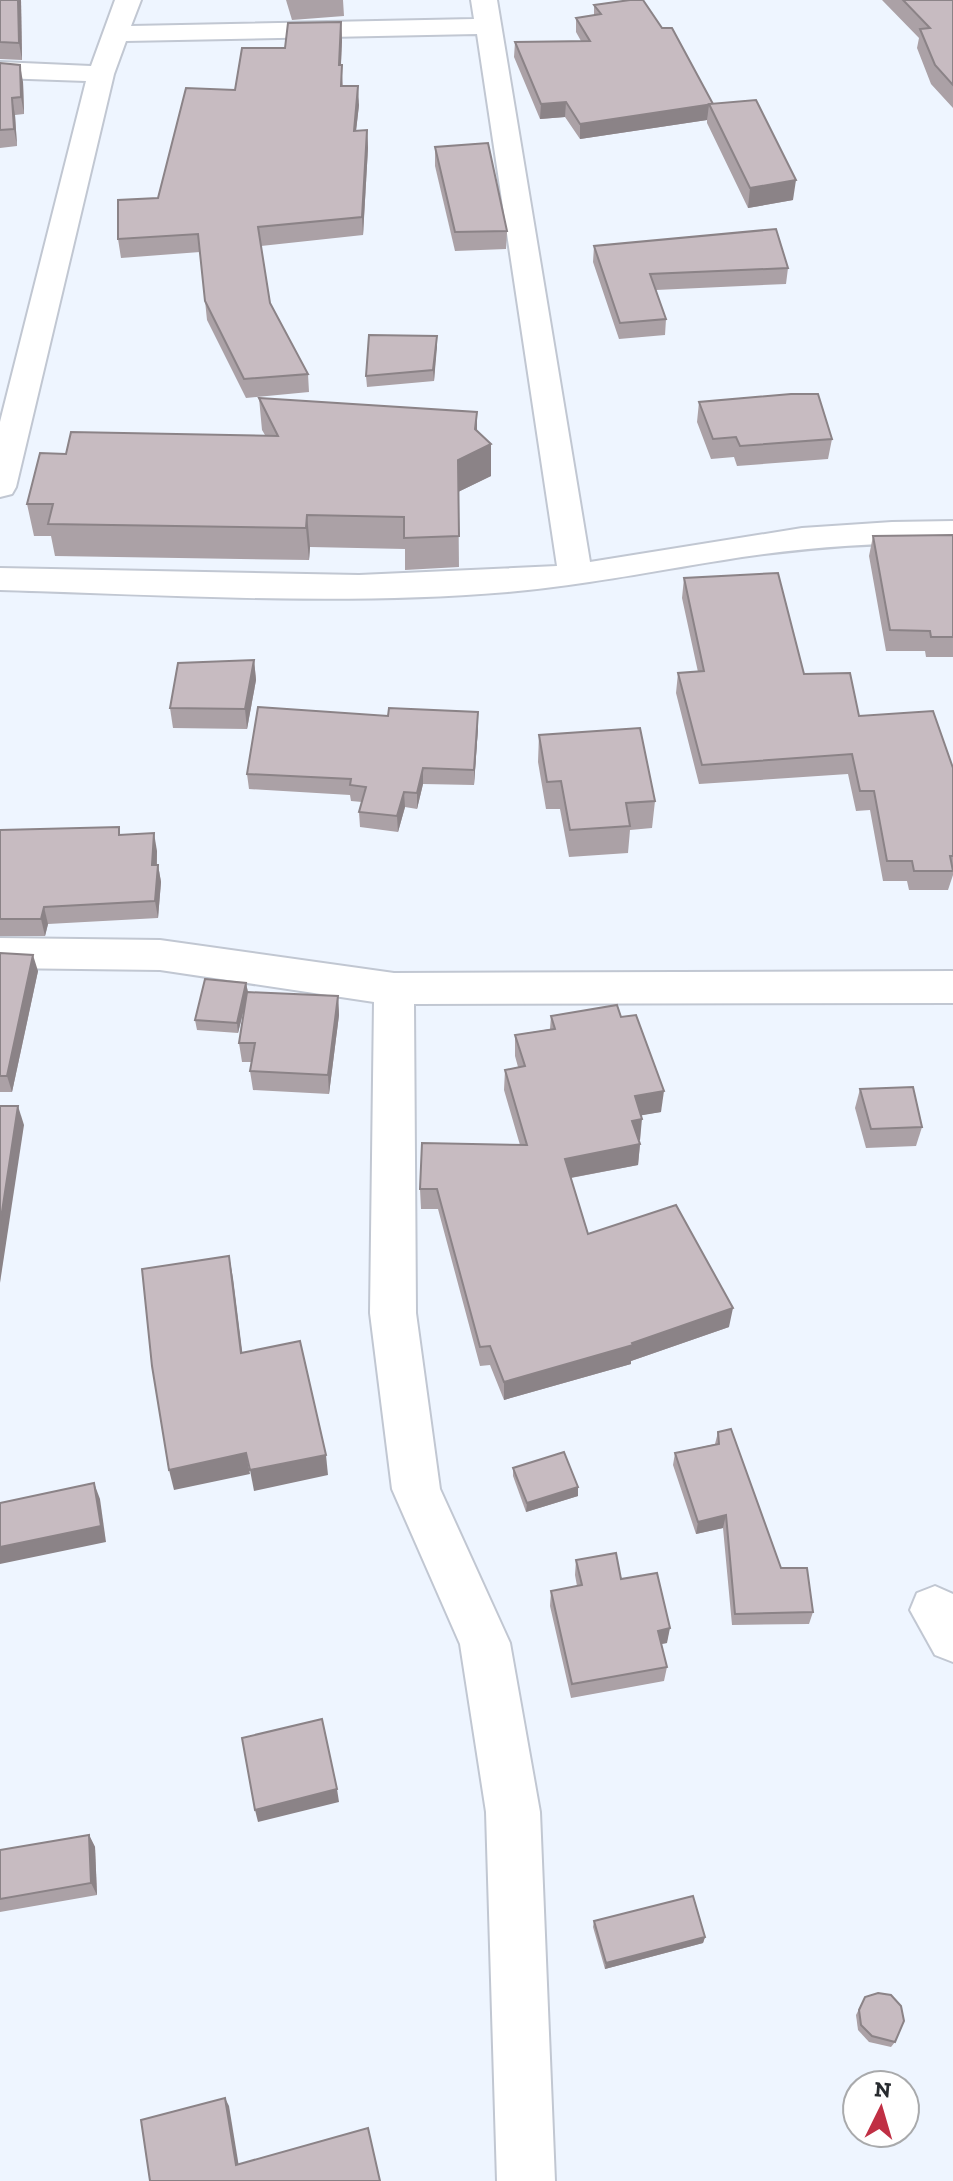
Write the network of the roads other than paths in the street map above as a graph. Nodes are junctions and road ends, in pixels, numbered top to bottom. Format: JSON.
{"nodes":[{"id":1,"x":128,"y":0,"type":"edge"},
{"id":2,"x":487,"y":13,"type":"edge"},
{"id":3,"x":115,"y":34,"type":"junction"},
{"id":4,"x":0,"y":70,"type":"edge"},
{"id":5,"x":101,"y":74,"type":"junction"},
{"id":6,"x":12,"y":393,"type":"edge"},
{"id":7,"x":0,"y":487,"type":"edge"},
{"id":8,"x":953,"y":532,"type":"edge"},
{"id":9,"x":575,"y":575,"type":"junction"},
{"id":10,"x":0,"y":579,"type":"edge"},
{"id":11,"x":0,"y":953,"type":"edge"},
{"id":12,"x":953,"y":987,"type":"edge"},
{"id":13,"x":394,"y":989,"type":"junction"},
{"id":14,"x":526,"y":2181,"type":"edge"}],
"edges":[{"from":1,"to":3,"type":"street"},
{"from":2,"to":3,"type":"street"},
{"from":2,"to":9,"type":"street"},
{"from":3,"to":5,"type":"street"},
{"from":4,"to":5,"type":"street"},
{"from":5,"to":6,"type":"street"},
{"from":6,"to":7,"type":"street"},
{"from":8,"to":9,"type":"street"},
{"from":9,"to":10,"type":"street"},
{"from":11,"to":13,"type":"street"},
{"from":12,"to":13,"type":"street"},
{"from":13,"to":14,"type":"street"}]}
